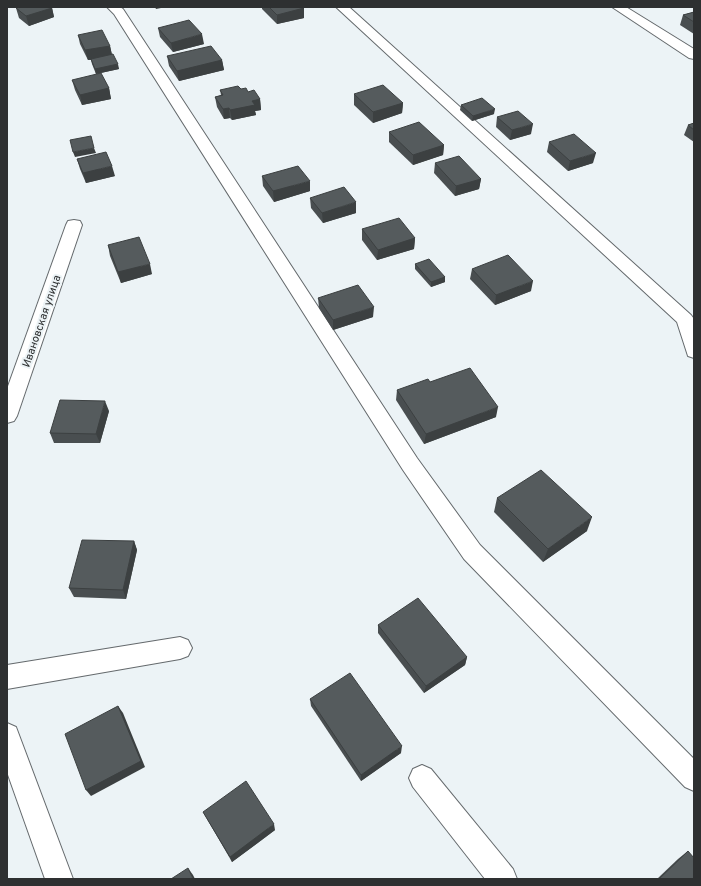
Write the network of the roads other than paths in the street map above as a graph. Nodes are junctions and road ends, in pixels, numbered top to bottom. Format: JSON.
{"nodes":[{"id":1,"x":114,"y":7,"type":"edge"},
{"id":2,"x":342,"y":7,"type":"edge"},
{"id":3,"x":618,"y":7,"type":"edge"},
{"id":4,"x":694,"y":54,"type":"edge"},
{"id":5,"x":74,"y":225,"type":"dead end"},
{"id":6,"x":694,"y":351,"type":"edge"},
{"id":7,"x":7,"y":416,"type":"edge"},
{"id":8,"x":180,"y":648,"type":"dead end"},
{"id":9,"x":7,"y":677,"type":"edge"},
{"id":10,"x":7,"y":736,"type":"edge"},
{"id":11,"x":422,"y":778,"type":"dead end"},
{"id":12,"x":694,"y":778,"type":"edge"},
{"id":13,"x":59,"y":879,"type":"edge"},
{"id":14,"x":503,"y":879,"type":"edge"}],
"edges":[{"from":1,"to":12,"type":"street"},
{"from":2,"to":6,"type":"street"},
{"from":3,"to":4,"type":"street"},
{"from":5,"to":7,"type":"street","name":"Ивановская улица"},
{"from":8,"to":9,"type":"street"},
{"from":10,"to":13,"type":"street"},
{"from":11,"to":14,"type":"street"}]}
